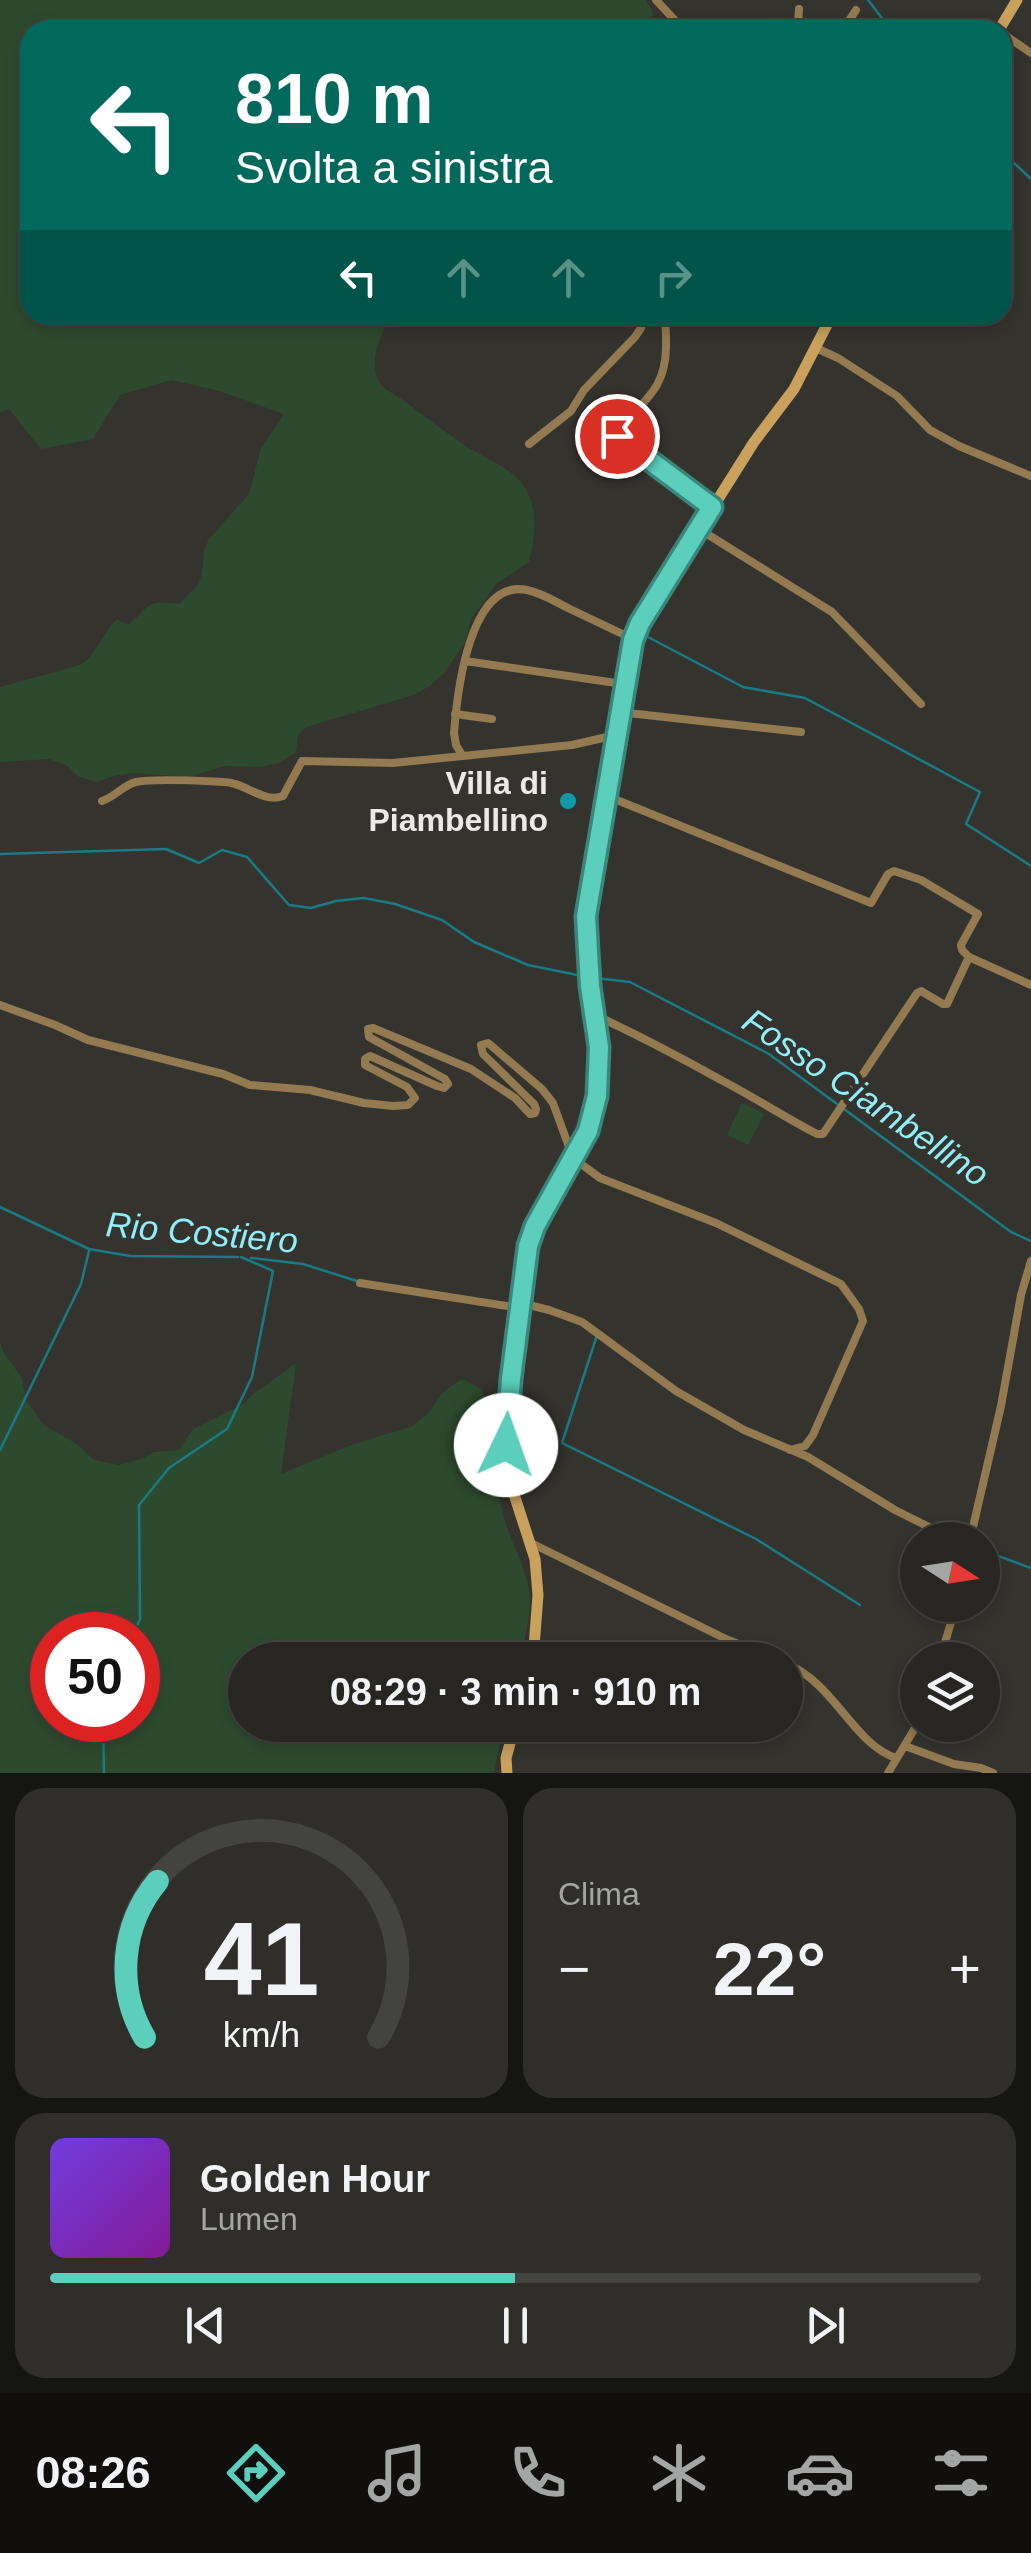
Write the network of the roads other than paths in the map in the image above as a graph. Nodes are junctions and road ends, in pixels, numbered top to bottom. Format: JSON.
{"nodes":[{"id":1,"x":656,"y":0,"type":"edge"},
{"id":2,"x":800,"y":9,"type":"dead end"},
{"id":3,"x":856,"y":10,"type":"dead end"},
{"id":4,"x":675,"y":20,"type":"edge"},
{"id":5,"x":798,"y":20,"type":"edge"},
{"id":6,"x":850,"y":20,"type":"edge"},
{"id":7,"x":641,"y":325,"type":"edge"},
{"id":8,"x":666,"y":325,"type":"edge"},
{"id":9,"x":827,"y":325,"type":"edge"},
{"id":10,"x":816,"y":348,"type":"junction"},
{"id":11,"x":529,"y":444,"type":"dead end"},
{"id":12,"x":1031,"y":476,"type":"edge"},
{"id":13,"x":712,"y":507,"type":"junction"},
{"id":14,"x":699,"y":529,"type":"junction"},
{"id":15,"x":633,"y":640,"type":"junction"},
{"id":16,"x":466,"y":661,"type":"junction"},
{"id":17,"x":624,"y":684,"type":"junction"},
{"id":18,"x":920,"y":704,"type":"dead end"},
{"id":19,"x":619,"y":712,"type":"junction"},
{"id":20,"x":456,"y":714,"type":"junction"},
{"id":21,"x":492,"y":719,"type":"dead end"},
{"id":22,"x":801,"y":732,"type":"dead end"},
{"id":23,"x":616,"y":735,"type":"junction"},
{"id":24,"x":462,"y":755,"type":"junction"},
{"id":25,"x":607,"y":796,"type":"junction"},
{"id":26,"x":102,"y":801,"type":"dead end"},
{"id":27,"x":969,"y":957,"type":"junction"},
{"id":28,"x":1031,"y":985,"type":"edge"},
{"id":29,"x":0,"y":1005,"type":"edge"},
{"id":30,"x":595,"y":1016,"type":"junction"},
{"id":31,"x":573,"y":1158,"type":"junction"},
{"id":32,"x":1031,"y":1261,"type":"edge"},
{"id":33,"x":360,"y":1283,"type":"dead end"},
{"id":34,"x":520,"y":1306,"type":"junction"},
{"id":35,"x":790,"y":1450,"type":"junction"},
{"id":36,"x":917,"y":1522,"type":"edge"},
{"id":37,"x":974,"y":1522,"type":"edge"},
{"id":38,"x":531,"y":1543,"type":"junction"},
{"id":39,"x":534,"y":1642,"type":"edge"},
{"id":40,"x":735,"y":1642,"type":"edge"},
{"id":41,"x":803,"y":1672,"type":"edge"},
{"id":42,"x":510,"y":1742,"type":"edge"},
{"id":43,"x":908,"y":1742,"type":"edge"},
{"id":44,"x":906,"y":1746,"type":"junction"},
{"id":45,"x":896,"y":1758,"type":"junction"},
{"id":46,"x":507,"y":1773,"type":"edge"},
{"id":47,"x":888,"y":1773,"type":"edge"},
{"id":48,"x":993,"y":1773,"type":"edge"}],
"edges":[{"from":1,"to":4,"type":"street"},
{"from":2,"to":5,"type":"street"},
{"from":3,"to":6,"type":"street"},
{"from":7,"to":11,"type":"street"},
{"from":8,"to":13,"type":"street"},
{"from":9,"to":10,"type":"main road"},
{"from":10,"to":12,"type":"street"},
{"from":10,"to":13,"type":"main road"},
{"from":13,"to":14,"type":"main road"},
{"from":14,"to":15,"type":"main road"},
{"from":14,"to":18,"type":"street"},
{"from":15,"to":16,"type":"street"},
{"from":15,"to":17,"type":"main road"},
{"from":16,"to":17,"type":"street"},
{"from":16,"to":20,"type":"street"},
{"from":17,"to":19,"type":"main road"},
{"from":19,"to":22,"type":"street"},
{"from":19,"to":23,"type":"main road"},
{"from":20,"to":21,"type":"street"},
{"from":20,"to":24,"type":"street"},
{"from":23,"to":24,"type":"street"},
{"from":23,"to":25,"type":"main road"},
{"from":24,"to":26,"type":"street"},
{"from":25,"to":27,"type":"street"},
{"from":25,"to":30,"type":"main road"},
{"from":27,"to":28,"type":"street"},
{"from":27,"to":30,"type":"street"},
{"from":29,"to":31,"type":"street"},
{"from":30,"to":31,"type":"main road"},
{"from":31,"to":34,"type":"main road"},
{"from":31,"to":35,"type":"street"},
{"from":32,"to":37,"type":"street"},
{"from":33,"to":34,"type":"street"},
{"from":34,"to":35,"type":"street"},
{"from":34,"to":38,"type":"main road"},
{"from":35,"to":36,"type":"street"},
{"from":38,"to":39,"type":"main road"},
{"from":38,"to":40,"type":"street"},
{"from":41,"to":45,"type":"street"},
{"from":42,"to":46,"type":"main road"},
{"from":43,"to":44,"type":"street"},
{"from":44,"to":45,"type":"street"},
{"from":44,"to":48,"type":"street"},
{"from":45,"to":47,"type":"street"}]}
